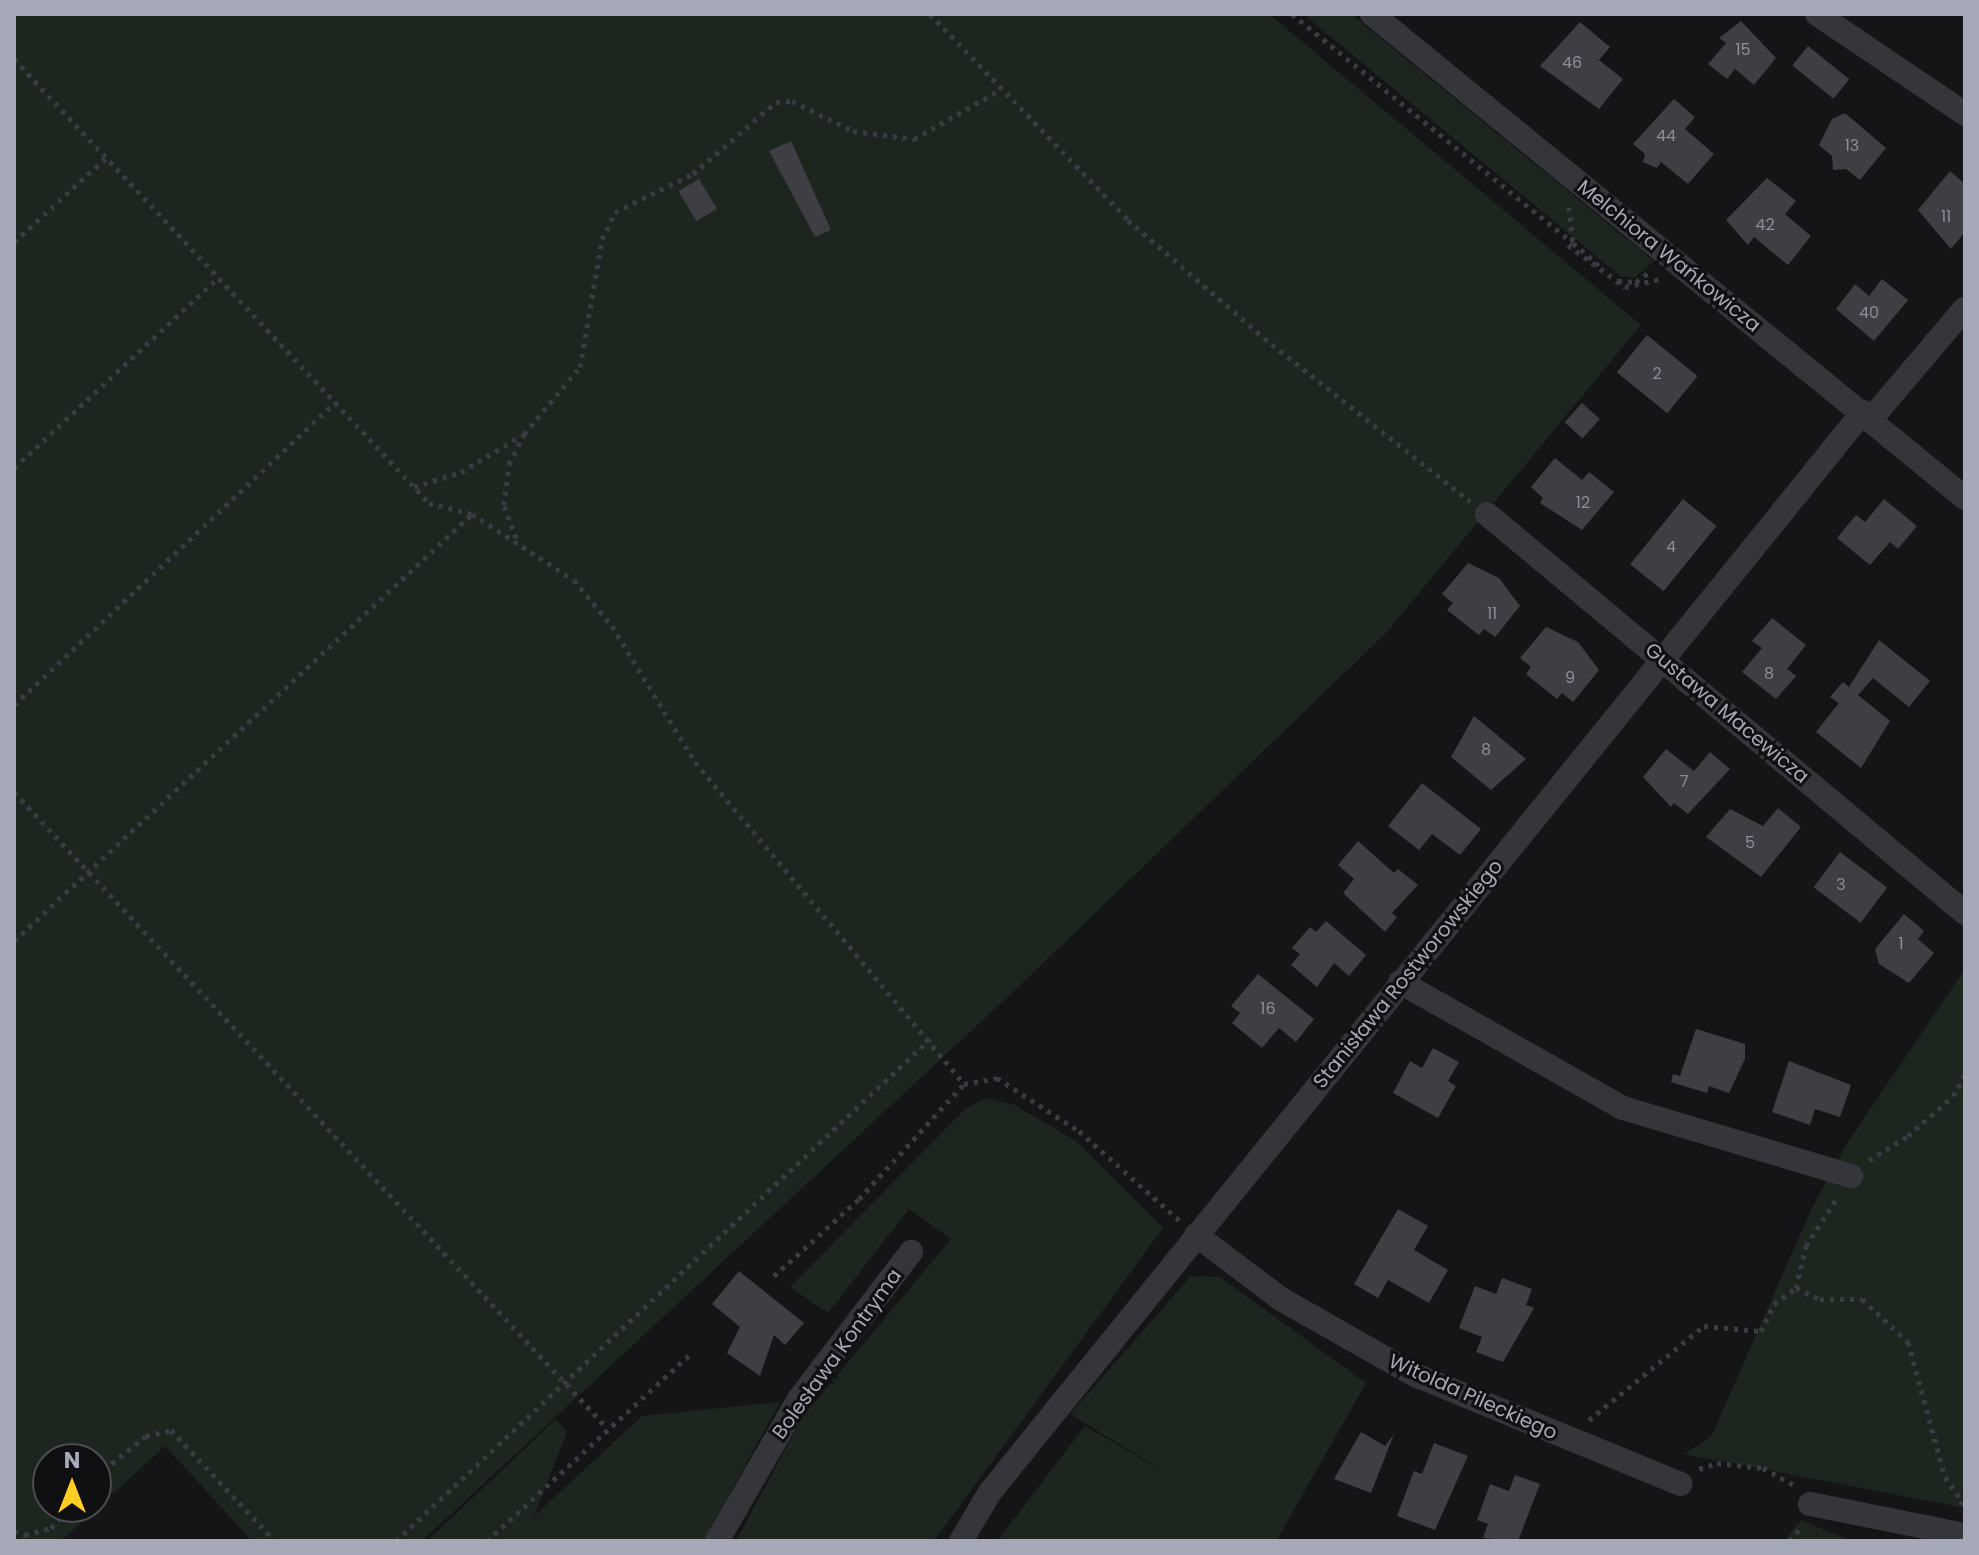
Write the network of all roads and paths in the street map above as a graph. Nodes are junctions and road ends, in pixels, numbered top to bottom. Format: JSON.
{"nodes":[{"id":1,"x":930,"y":14,"type":"edge"},
{"id":2,"x":1292,"y":14,"type":"edge"},
{"id":3,"x":1372,"y":14,"type":"edge"},
{"id":4,"x":1817,"y":14,"type":"edge"},
{"id":5,"x":14,"y":59,"type":"edge"},
{"id":6,"x":998,"y":91,"type":"junction"},
{"id":7,"x":1965,"y":114,"type":"edge"},
{"id":8,"x":106,"y":158,"type":"junction"},
{"id":9,"x":1566,"y":173,"type":"junction"},
{"id":10,"x":14,"y":242,"type":"edge"},
{"id":11,"x":1573,"y":243,"type":"junction"},
{"id":12,"x":1667,"y":254,"type":"junction"},
{"id":13,"x":218,"y":278,"type":"junction"},
{"id":14,"x":1965,"y":308,"type":"edge"},
{"id":15,"x":335,"y":403,"type":"junction"},
{"id":16,"x":1867,"y":416,"type":"junction"},
{"id":17,"x":524,"y":434,"type":"junction"},
{"id":18,"x":14,"y":468,"type":"edge"},
{"id":19,"x":414,"y":487,"type":"junction"},
{"id":20,"x":1965,"y":498,"type":"edge"},
{"id":21,"x":472,"y":514,"type":"junction"},
{"id":22,"x":1487,"y":514,"type":"joint"},
{"id":23,"x":516,"y":538,"type":"junction"},
{"id":24,"x":1667,"y":661,"type":"junction"},
{"id":25,"x":14,"y":705,"type":"edge"},
{"id":26,"x":14,"y":792,"type":"edge"},
{"id":27,"x":89,"y":873,"type":"junction"},
{"id":28,"x":1965,"y":913,"type":"edge"},
{"id":29,"x":14,"y":941,"type":"edge"},
{"id":30,"x":1400,"y":982,"type":"junction"},
{"id":31,"x":930,"y":1039,"type":"junction"},
{"id":32,"x":1965,"y":1075,"type":"edge"},
{"id":33,"x":964,"y":1084,"type":"junction"},
{"id":34,"x":1965,"y":1090,"type":"edge"},
{"id":35,"x":1953,"y":1096,"type":"junction"},
{"id":36,"x":1851,"y":1176,"type":"junction"},
{"id":37,"x":1196,"y":1235,"type":"junction"},
{"id":38,"x":911,"y":1252,"type":"dead end"},
{"id":39,"x":774,"y":1276,"type":"dead end"},
{"id":40,"x":1796,"y":1288,"type":"junction"},
{"id":41,"x":689,"y":1355,"type":"dead end"},
{"id":42,"x":566,"y":1386,"type":"junction"},
{"id":43,"x":607,"y":1428,"type":"junction"},
{"id":44,"x":1579,"y":1444,"type":"junction"},
{"id":45,"x":112,"y":1463,"type":"edge"},
{"id":46,"x":1681,"y":1484,"type":"joint"},
{"id":47,"x":1810,"y":1504,"type":"joint"},
{"id":48,"x":56,"y":1523,"type":"edge"},
{"id":49,"x":14,"y":1531,"type":"edge"},
{"id":50,"x":1961,"y":1534,"type":"edge"},
{"id":51,"x":275,"y":1541,"type":"edge"},
{"id":52,"x":396,"y":1541,"type":"edge"},
{"id":53,"x":487,"y":1541,"type":"edge"},
{"id":54,"x":717,"y":1541,"type":"edge"},
{"id":55,"x":961,"y":1541,"type":"edge"}],
"edges":[{"from":1,"to":6,"type":"path"},
{"from":2,"to":11,"type":"path"},
{"from":3,"to":9,"type":"street","name":"Melchiora Wańkowicza"},
{"from":4,"to":7,"type":"street"},
{"from":5,"to":8,"type":"path"},
{"from":6,"to":17,"type":"path"},
{"from":6,"to":22,"type":"path"},
{"from":8,"to":10,"type":"path"},
{"from":8,"to":13,"type":"path"},
{"from":9,"to":11,"type":"path"},
{"from":9,"to":12,"type":"street","name":"Melchiora Wańkowicza"},
{"from":11,"to":12,"type":"path"},
{"from":12,"to":16,"type":"street","name":"Melchiora Wańkowicza"},
{"from":13,"to":15,"type":"path"},
{"from":13,"to":18,"type":"path"},
{"from":14,"to":16,"type":"street","name":"Stanisława Rostworowskiego"},
{"from":15,"to":19,"type":"path"},
{"from":15,"to":25,"type":"path"},
{"from":16,"to":20,"type":"street","name":"Melchiora Wańkowicza"},
{"from":16,"to":24,"type":"street","name":"Stanisława Rostworowskiego"},
{"from":17,"to":19,"type":"path"},
{"from":17,"to":23,"type":"path"},
{"from":19,"to":21,"type":"path"},
{"from":21,"to":23,"type":"path"},
{"from":21,"to":27,"type":"path"},
{"from":22,"to":24,"type":"street","name":"Gustawa Macewicza"},
{"from":23,"to":31,"type":"path"},
{"from":24,"to":28,"type":"street","name":"Gustawa Macewicza"},
{"from":24,"to":30,"type":"street","name":"Stanisława Rostworowskiego"},
{"from":26,"to":27,"type":"path"},
{"from":27,"to":29,"type":"path"},
{"from":27,"to":42,"type":"path"},
{"from":30,"to":36,"type":"street"},
{"from":30,"to":37,"type":"street","name":"Stanisława Rostworowskiego"},
{"from":31,"to":33,"type":"path"},
{"from":31,"to":42,"type":"path"},
{"from":32,"to":35,"type":"path"},
{"from":33,"to":37,"type":"path"},
{"from":33,"to":39,"type":"path"},
{"from":34,"to":35,"type":"path"},
{"from":35,"to":36,"type":"path"},
{"from":36,"to":40,"type":"path"},
{"from":37,"to":44,"type":"street","name":"Witolda Pileckiego"},
{"from":37,"to":55,"type":"street","name":"Stanisława Rostworowskiego"},
{"from":38,"to":54,"type":"street","name":"Bolesława Kontryma"},
{"from":40,"to":44,"type":"path"},
{"from":40,"to":50,"type":"path"},
{"from":41,"to":43,"type":"path"},
{"from":42,"to":43,"type":"path"},
{"from":42,"to":52,"type":"path"},
{"from":43,"to":53,"type":"path"},
{"from":44,"to":46,"type":"street","name":"Witolda Pileckiego"},
{"from":45,"to":51,"type":"path"},
{"from":46,"to":47,"type":"path"},
{"from":47,"to":50,"type":"street"},
{"from":48,"to":49,"type":"path"}]}
